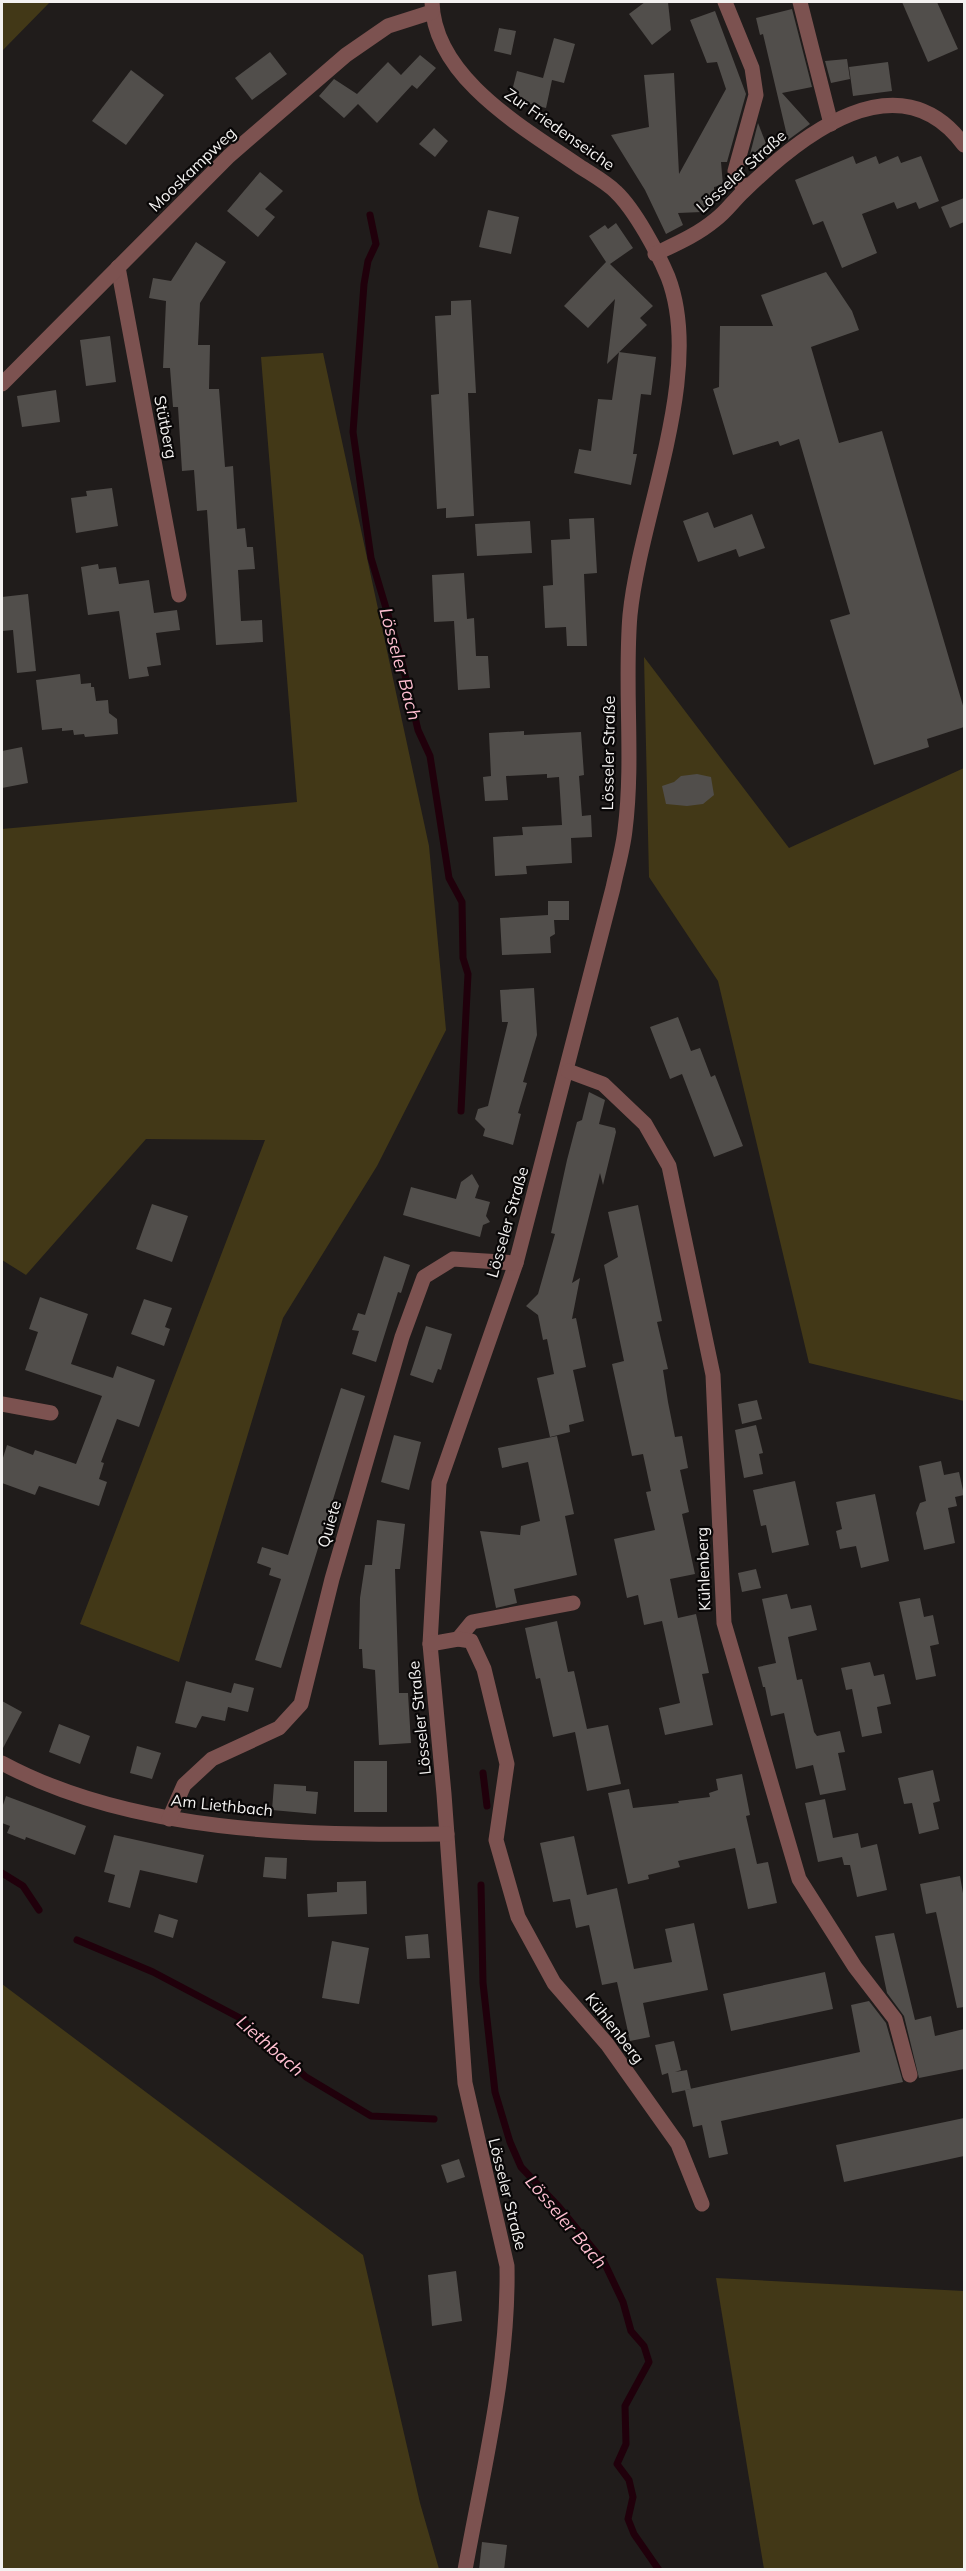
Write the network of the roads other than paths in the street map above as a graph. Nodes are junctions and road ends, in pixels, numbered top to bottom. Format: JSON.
{"nodes":[{"id":1,"x":725,"y":2,"type":"edge"},
{"id":2,"x":800,"y":2,"type":"edge"},
{"id":3,"x":432,"y":7,"type":"edge"},
{"id":4,"x":831,"y":124,"type":"junction"},
{"id":5,"x":964,"y":145,"type":"edge"},
{"id":6,"x":744,"y":190,"type":"junction"},
{"id":7,"x":655,"y":254,"type":"junction"},
{"id":8,"x":118,"y":267,"type":"junction"},
{"id":9,"x":2,"y":384,"type":"edge"},
{"id":10,"x":179,"y":595,"type":"dead end"},
{"id":11,"x":568,"y":1071,"type":"junction"},
{"id":12,"x":516,"y":1263,"type":"junction"},
{"id":13,"x":2,"y":1404,"type":"edge"},
{"id":14,"x":51,"y":1413,"type":"dead end"},
{"id":15,"x":573,"y":1603,"type":"dead end"},
{"id":16,"x":458,"y":1639,"type":"junction"},
{"id":17,"x":430,"y":1644,"type":"junction"},
{"id":18,"x":2,"y":1763,"type":"edge"},
{"id":19,"x":170,"y":1819,"type":"junction"},
{"id":20,"x":447,"y":1834,"type":"junction"},
{"id":21,"x":910,"y":2075,"type":"dead end"},
{"id":22,"x":702,"y":2204,"type":"dead end"},
{"id":23,"x":465,"y":2570,"type":"edge"}],
"edges":[{"from":1,"to":6,"type":"street"},
{"from":2,"to":4,"type":"street"},
{"from":3,"to":7,"type":"street","name":"Zur Friedenseiche"},
{"from":3,"to":8,"type":"street","name":"Mooskampweg"},
{"from":4,"to":5,"type":"street","name":"Lösseler Straße"},
{"from":4,"to":6,"type":"street","name":"Lösseler Straße"},
{"from":6,"to":7,"type":"street","name":"Lösseler Straße"},
{"from":7,"to":11,"type":"street","name":"Lösseler Straße"},
{"from":8,"to":9,"type":"street","name":"Mooskampweg"},
{"from":8,"to":10,"type":"street","name":"Stütberg"},
{"from":11,"to":12,"type":"street","name":"Lösseler Straße"},
{"from":11,"to":21,"type":"street","name":"Kühlenberg"},
{"from":12,"to":17,"type":"street","name":"Lösseler Straße"},
{"from":12,"to":19,"type":"street","name":"Quiete"},
{"from":13,"to":14,"type":"street"},
{"from":15,"to":16,"type":"street"},
{"from":16,"to":17,"type":"street"},
{"from":16,"to":22,"type":"street","name":"Kühlenberg"},
{"from":17,"to":20,"type":"street","name":"Lösseler Straße"},
{"from":18,"to":19,"type":"street","name":"Am Liethbach"},
{"from":19,"to":20,"type":"street","name":"Am Liethbach"},
{"from":20,"to":23,"type":"street","name":"Lösseler Straße"}]}
